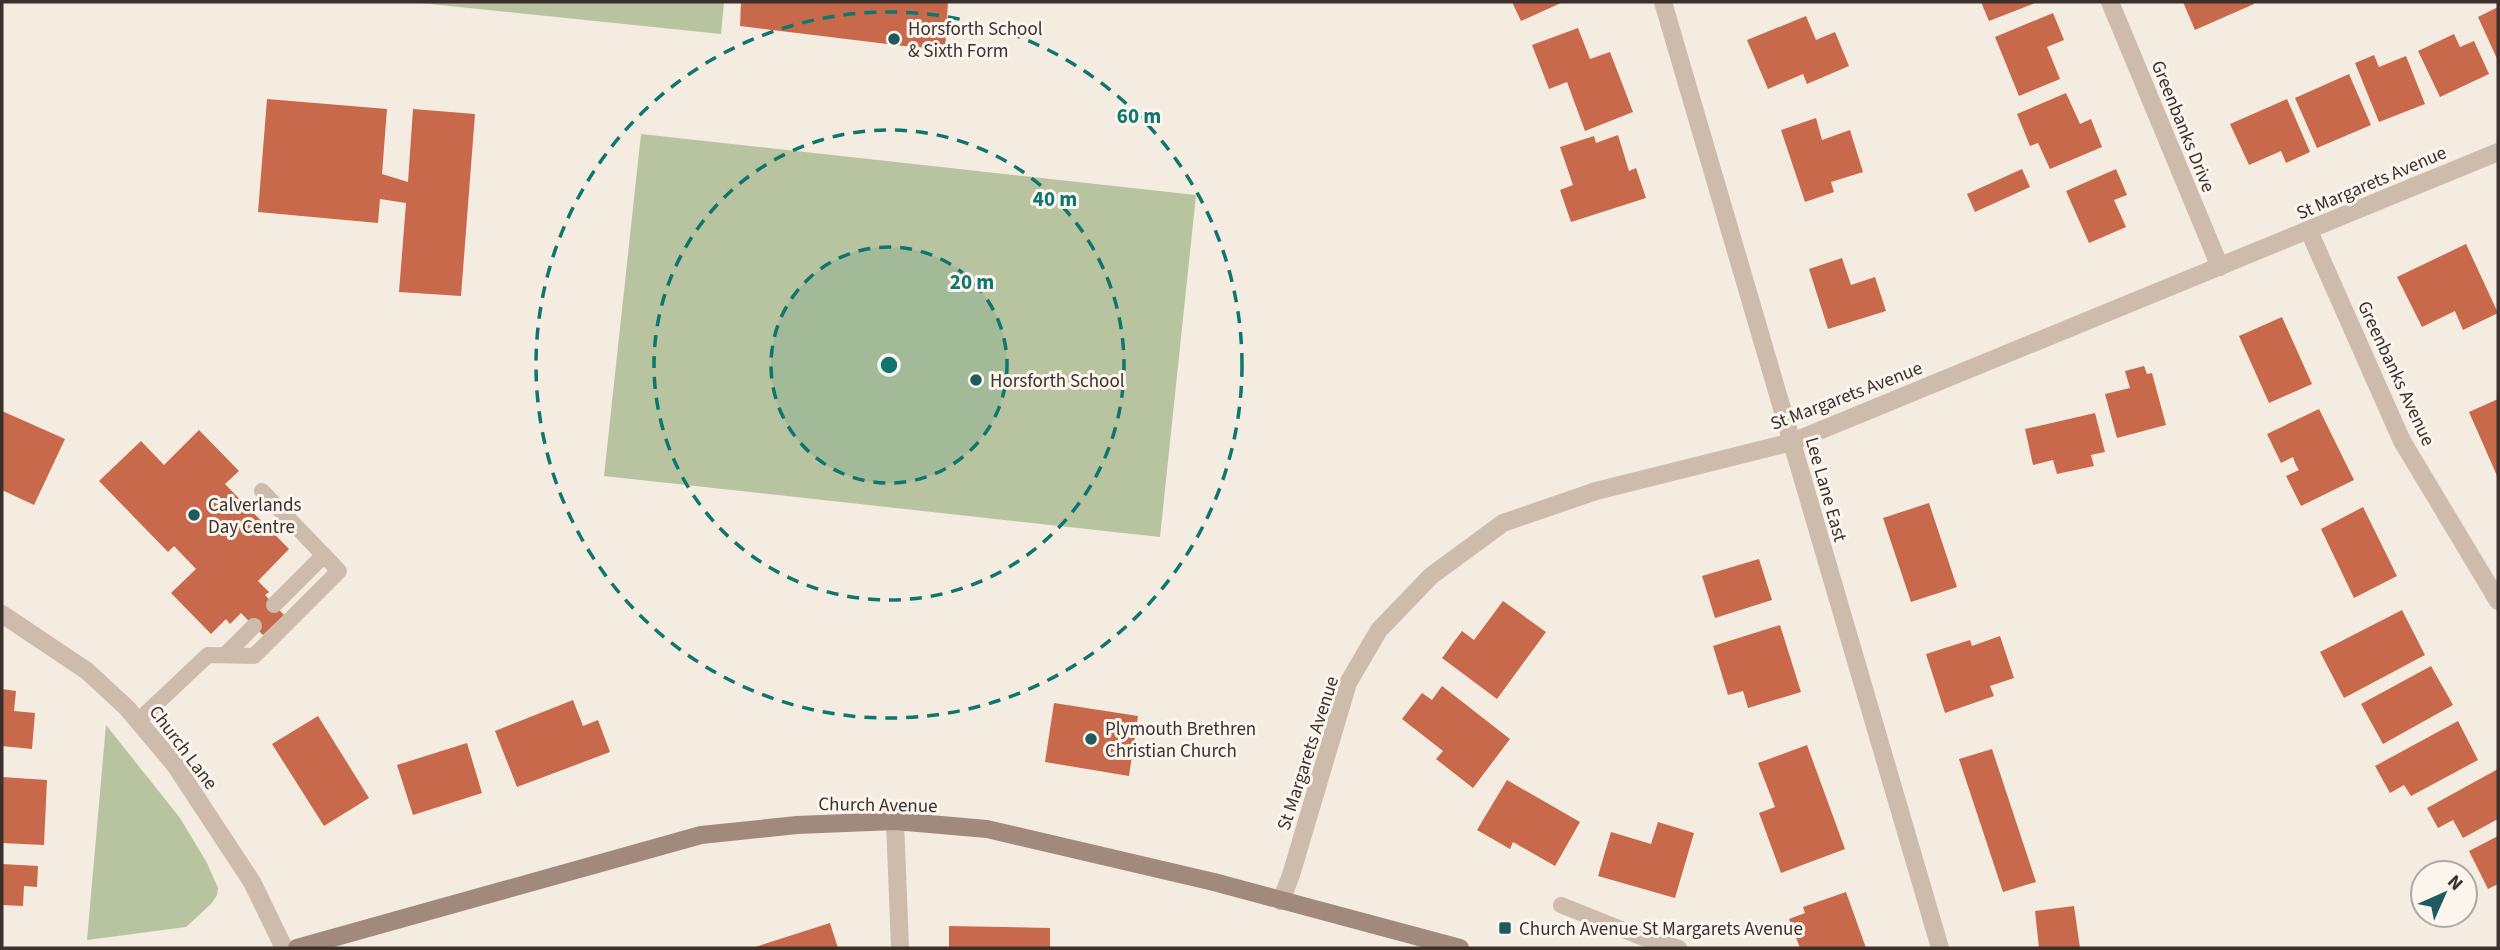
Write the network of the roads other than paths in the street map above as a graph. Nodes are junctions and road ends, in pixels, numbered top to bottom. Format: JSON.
{"nodes":[{"id":1,"x":1662,"y":2,"type":"edge"},
{"id":2,"x":2110,"y":2,"type":"edge"},
{"id":3,"x":2498,"y":152,"type":"edge"},
{"id":4,"x":2309,"y":230,"type":"junction"},
{"id":5,"x":2220,"y":267,"type":"junction"},
{"id":6,"x":1791,"y":442,"type":"junction"},
{"id":7,"x":262,"y":491,"type":"dead end"},
{"id":8,"x":324,"y":555,"type":"junction"},
{"id":9,"x":2498,"y":601,"type":"edge"},
{"id":10,"x":274,"y":605,"type":"dead end"},
{"id":11,"x":2,"y":614,"type":"edge"},
{"id":12,"x":254,"y":626,"type":"dead end"},
{"id":13,"x":225,"y":655,"type":"junction"},
{"id":14,"x":138,"y":721,"type":"junction"},
{"id":15,"x":895,"y":821,"type":"junction"},
{"id":16,"x":1281,"y":901,"type":"junction"},
{"id":17,"x":1561,"y":905,"type":"dead end"},
{"id":18,"x":284,"y":948,"type":"edge"},
{"id":19,"x":297,"y":948,"type":"edge"},
{"id":20,"x":900,"y":948,"type":"edge"},
{"id":21,"x":1460,"y":948,"type":"edge"},
{"id":22,"x":1679,"y":948,"type":"edge"},
{"id":23,"x":1940,"y":948,"type":"edge"}],
"edges":[{"from":1,"to":6,"type":"street","name":"Lee Lane East"},
{"from":2,"to":5,"type":"street","name":"Greenbanks Drive"},
{"from":3,"to":4,"type":"street","name":"St Margarets Avenue"},
{"from":4,"to":5,"type":"street","name":"St Margarets Avenue"},
{"from":4,"to":9,"type":"street","name":"Greenbanks Avenue"},
{"from":5,"to":6,"type":"street","name":"St Margarets Avenue"},
{"from":6,"to":16,"type":"street","name":"St Margarets Avenue"},
{"from":6,"to":23,"type":"street","name":"Lee Lane East"},
{"from":7,"to":8,"type":"lane"},
{"from":8,"to":10,"type":"lane"},
{"from":8,"to":13,"type":"lane"},
{"from":11,"to":14,"type":"street","name":"Church Lane"},
{"from":12,"to":13,"type":"lane"},
{"from":13,"to":14,"type":"lane"},
{"from":14,"to":18,"type":"street","name":"Church Lane"},
{"from":15,"to":16,"type":"street","name":"Church Avenue"},
{"from":15,"to":19,"type":"street","name":"Church Avenue"},
{"from":15,"to":20,"type":"street"},
{"from":16,"to":21,"type":"street","name":"Church Avenue"},
{"from":17,"to":22,"type":"lane"}]}
